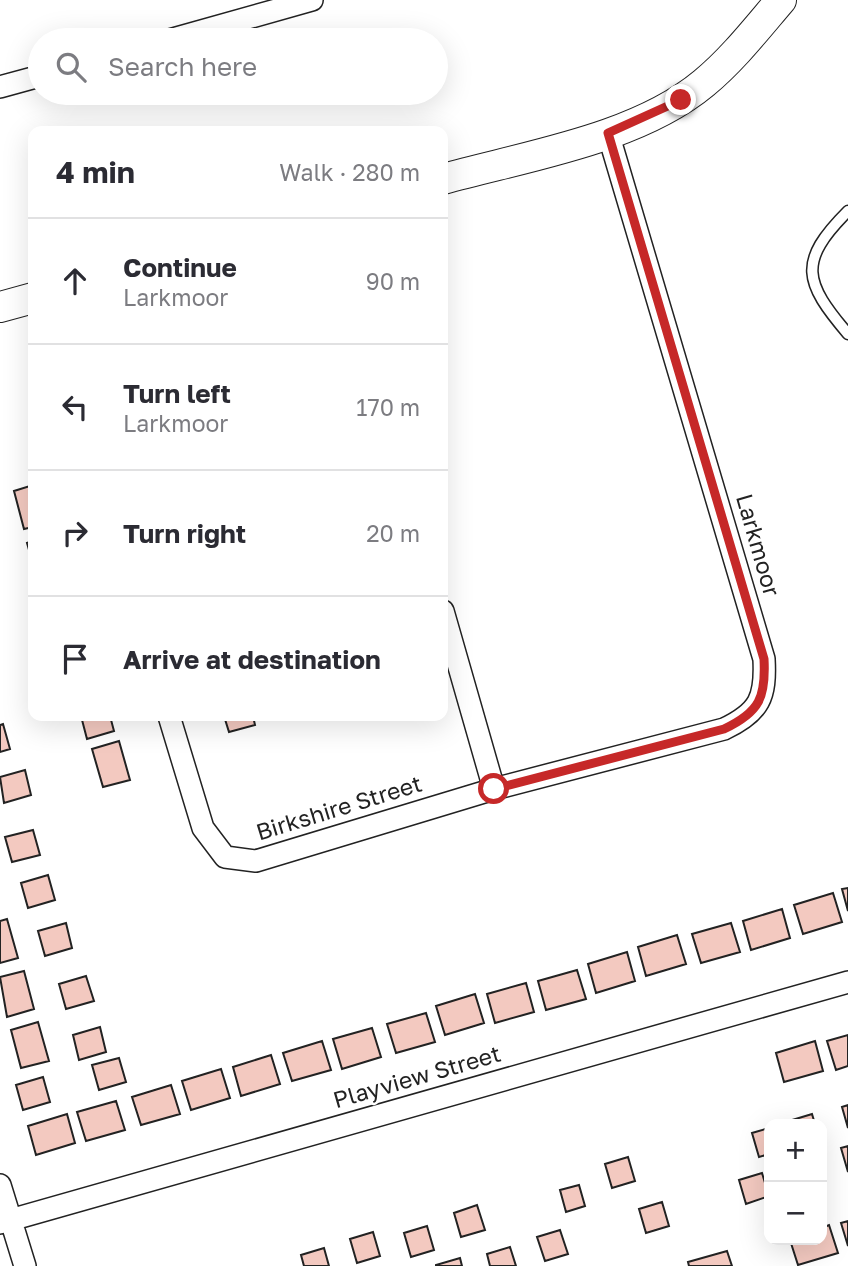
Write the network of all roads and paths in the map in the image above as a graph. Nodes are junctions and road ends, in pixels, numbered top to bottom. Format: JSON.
{"nodes":[{"id":1,"x":312,"y":0,"type":"edge"},
{"id":2,"x":781,"y":0,"type":"edge"},
{"id":3,"x":212,"y":28,"type":"edge"},
{"id":4,"x":28,"y":80,"type":"edge"},
{"id":5,"x":0,"y":88,"type":"edge"},
{"id":6,"x":608,"y":133,"type":"junction"},
{"id":7,"x":448,"y":177,"type":"edge"},
{"id":8,"x":848,"y":211,"type":"edge"},
{"id":9,"x":28,"y":299,"type":"edge"},
{"id":10,"x":0,"y":307,"type":"edge"},
{"id":11,"x":848,"y":334,"type":"edge"},
{"id":12,"x":448,"y":628,"type":"edge"},
{"id":13,"x":171,"y":721,"type":"edge"},
{"id":14,"x":494,"y":789,"type":"junction"},
{"id":15,"x":848,"y":982,"type":"edge"},
{"id":16,"x":0,"y":1185,"type":"edge"},
{"id":17,"x":5,"y":1222,"type":"edge"},
{"id":18,"x":24,"y":1266,"type":"edge"}],
"edges":[{"from":1,"to":3,"type":"street"},
{"from":2,"to":6,"type":"street"},
{"from":4,"to":5,"type":"street"},
{"from":6,"to":7,"type":"street"},
{"from":6,"to":14,"type":"street","name":"Larkmoor"},
{"from":8,"to":11,"type":"lane"},
{"from":9,"to":10,"type":"street"},
{"from":12,"to":14,"type":"street"},
{"from":13,"to":14,"type":"street","name":"Birkshire Street"},
{"from":15,"to":17,"type":"street","name":"Playview Street"},
{"from":16,"to":17,"type":"street"},
{"from":17,"to":18,"type":"street"}]}
